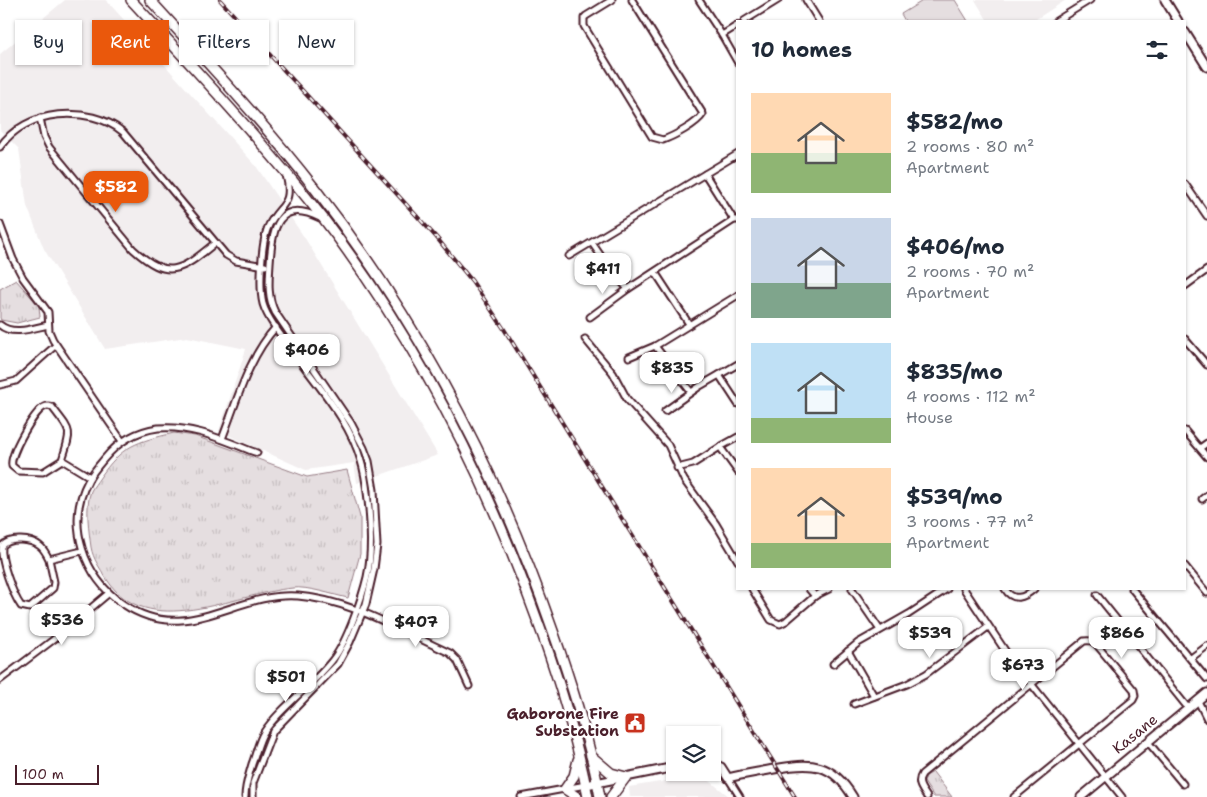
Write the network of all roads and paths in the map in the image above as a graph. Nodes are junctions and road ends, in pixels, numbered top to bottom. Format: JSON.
{"nodes":[{"id":1,"x":131,"y":0,"type":"edge"},
{"id":2,"x":150,"y":0,"type":"edge"},
{"id":3,"x":612,"y":0,"type":"edge"},
{"id":4,"x":632,"y":0,"type":"edge"},
{"id":5,"x":699,"y":0,"type":"edge"},
{"id":6,"x":778,"y":0,"type":"edge"},
{"id":7,"x":806,"y":0,"type":"edge"},
{"id":8,"x":1090,"y":0,"type":"edge"},
{"id":9,"x":1165,"y":0,"type":"edge"},
{"id":10,"x":746,"y":20,"type":"edge"},
{"id":11,"x":819,"y":20,"type":"edge"},
{"id":12,"x":1058,"y":20,"type":"edge"},
{"id":13,"x":1177,"y":20,"type":"edge"},
{"id":14,"x":736,"y":27,"type":"edge"},
{"id":15,"x":1186,"y":34,"type":"edge"},
{"id":16,"x":722,"y":35,"type":"junction"},
{"id":17,"x":736,"y":60,"type":"edge"},
{"id":18,"x":1207,"y":67,"type":"edge"},
{"id":19,"x":40,"y":118,"type":"junction"},
{"id":20,"x":0,"y":147,"type":"edge"},
{"id":21,"x":736,"y":155,"type":"edge"},
{"id":22,"x":286,"y":172,"type":"junction"},
{"id":23,"x":705,"y":174,"type":"junction"},
{"id":24,"x":1186,"y":185,"type":"edge"},
{"id":25,"x":1207,"y":216,"type":"edge"},
{"id":26,"x":323,"y":219,"type":"junction"},
{"id":27,"x":736,"y":220,"type":"edge"},
{"id":28,"x":0,"y":224,"type":"edge"},
{"id":29,"x":215,"y":243,"type":"junction"},
{"id":30,"x":592,"y":243,"type":"junction"},
{"id":31,"x":569,"y":256,"type":"dead end"},
{"id":32,"x":262,"y":266,"type":"junction"},
{"id":33,"x":270,"y":267,"type":"junction"},
{"id":34,"x":1207,"y":270,"type":"edge"},
{"id":35,"x":655,"y":272,"type":"junction"},
{"id":36,"x":1186,"y":285,"type":"edge"},
{"id":37,"x":628,"y":290,"type":"junction"},
{"id":38,"x":736,"y":296,"type":"edge"},
{"id":39,"x":590,"y":317,"type":"dead end"},
{"id":40,"x":689,"y":324,"type":"junction"},
{"id":41,"x":0,"y":325,"type":"edge"},
{"id":42,"x":48,"y":325,"type":"junction"},
{"id":43,"x":276,"y":328,"type":"junction"},
{"id":44,"x":585,"y":340,"type":"dead end"},
{"id":45,"x":1186,"y":341,"type":"edge"},
{"id":46,"x":56,"y":345,"type":"junction"},
{"id":47,"x":655,"y":346,"type":"junction"},
{"id":48,"x":629,"y":357,"type":"dead end"},
{"id":49,"x":736,"y":365,"type":"edge"},
{"id":50,"x":1207,"y":365,"type":"edge"},
{"id":51,"x":719,"y":374,"type":"junction"},
{"id":52,"x":0,"y":385,"type":"edge"},
{"id":53,"x":691,"y":392,"type":"junction"},
{"id":54,"x":736,"y":401,"type":"edge"},
{"id":55,"x":665,"y":411,"type":"dead end"},
{"id":56,"x":1186,"y":431,"type":"edge"},
{"id":57,"x":736,"y":437,"type":"edge"},
{"id":58,"x":222,"y":439,"type":"junction"},
{"id":59,"x":122,"y":441,"type":"junction"},
{"id":60,"x":1207,"y":443,"type":"edge"},
{"id":61,"x":720,"y":448,"type":"junction"},
{"id":62,"x":1200,"y":448,"type":"junction"},
{"id":63,"x":256,"y":453,"type":"dead end"},
{"id":64,"x":1207,"y":457,"type":"edge"},
{"id":65,"x":62,"y":460,"type":"junction"},
{"id":66,"x":677,"y":468,"type":"junction"},
{"id":67,"x":736,"y":469,"type":"edge"},
{"id":68,"x":90,"y":477,"type":"junction"},
{"id":69,"x":1207,"y":494,"type":"edge"},
{"id":70,"x":1202,"y":499,"type":"dead end"},
{"id":71,"x":82,"y":551,"type":"junction"},
{"id":72,"x":736,"y":558,"type":"edge"},
{"id":73,"x":49,"y":559,"type":"junction"},
{"id":74,"x":1186,"y":567,"type":"edge"},
{"id":75,"x":753,"y":590,"type":"edge"},
{"id":76,"x":810,"y":590,"type":"edge"},
{"id":77,"x":826,"y":590,"type":"edge"},
{"id":78,"x":853,"y":590,"type":"edge"},
{"id":79,"x":945,"y":590,"type":"edge"},
{"id":80,"x":965,"y":590,"type":"edge"},
{"id":81,"x":1006,"y":590,"type":"edge"},
{"id":82,"x":1033,"y":590,"type":"edge"},
{"id":83,"x":1133,"y":590,"type":"edge"},
{"id":84,"x":1207,"y":593,"type":"edge"},
{"id":85,"x":109,"y":594,"type":"junction"},
{"id":86,"x":1097,"y":595,"type":"dead end"},
{"id":87,"x":814,"y":596,"type":"junction"},
{"id":88,"x":356,"y":609,"type":"junction"},
{"id":89,"x":363,"y":612,"type":"junction"},
{"id":90,"x":988,"y":626,"type":"junction"},
{"id":91,"x":880,"y":630,"type":"junction"},
{"id":92,"x":1207,"y":646,"type":"edge"},
{"id":93,"x":848,"y":651,"type":"junction"},
{"id":94,"x":1191,"y":658,"type":"junction"},
{"id":95,"x":833,"y":664,"type":"dead end"},
{"id":96,"x":1207,"y":679,"type":"edge"},
{"id":97,"x":0,"y":680,"type":"edge"},
{"id":98,"x":1031,"y":685,"type":"junction"},
{"id":99,"x":469,"y":686,"type":"dead end"},
{"id":100,"x":1207,"y":693,"type":"edge"},
{"id":101,"x":874,"y":696,"type":"junction"},
{"id":102,"x":1198,"y":701,"type":"junction"},
{"id":103,"x":854,"y":704,"type":"dead end"},
{"id":104,"x":1188,"y":708,"type":"junction"},
{"id":105,"x":1207,"y":719,"type":"edge"},
{"id":106,"x":1148,"y":742,"type":"junction"},
{"id":107,"x":1080,"y":744,"type":"junction"},
{"id":108,"x":578,"y":750,"type":"junction"},
{"id":109,"x":591,"y":756,"type":"junction"},
{"id":110,"x":721,"y":768,"type":"edge"},
{"id":111,"x":666,"y":769,"type":"edge"},
{"id":112,"x":1105,"y":775,"type":"junction"},
{"id":113,"x":626,"y":777,"type":"junction"},
{"id":114,"x":728,"y":778,"type":"junction"},
{"id":115,"x":598,"y":783,"type":"junction"},
{"id":116,"x":1183,"y":784,"type":"dead end"},
{"id":117,"x":586,"y":786,"type":"junction"},
{"id":118,"x":565,"y":789,"type":"junction"},
{"id":119,"x":245,"y":797,"type":"edge"},
{"id":120,"x":253,"y":797,"type":"edge"},
{"id":121,"x":521,"y":797,"type":"edge"},
{"id":122,"x":577,"y":797,"type":"edge"},
{"id":123,"x":588,"y":797,"type":"edge"},
{"id":124,"x":600,"y":797,"type":"edge"},
{"id":125,"x":611,"y":797,"type":"edge"},
{"id":126,"x":740,"y":797,"type":"edge"},
{"id":127,"x":854,"y":797,"type":"edge"},
{"id":128,"x":927,"y":797,"type":"edge"},
{"id":129,"x":1014,"y":797,"type":"edge"},
{"id":130,"x":1080,"y":797,"type":"edge"},
{"id":131,"x":1122,"y":797,"type":"edge"}],
"edges":[{"from":1,"to":22,"type":"highway"},
{"from":2,"to":109,"type":"highway"},
{"from":3,"to":4,"type":"street"},
{"from":5,"to":16,"type":"street"},
{"from":6,"to":10,"type":"street"},
{"from":7,"to":11,"type":"street"},
{"from":8,"to":12,"type":"street"},
{"from":9,"to":13,"type":"street"},
{"from":14,"to":16,"type":"street"},
{"from":15,"to":18,"type":"street"},
{"from":16,"to":17,"type":"street"},
{"from":19,"to":20,"type":"street"},
{"from":19,"to":29,"type":"street"},
{"from":19,"to":29,"type":"street"},
{"from":21,"to":23,"type":"street"},
{"from":22,"to":26,"type":"highway"},
{"from":22,"to":32,"type":"street"},
{"from":23,"to":27,"type":"street"},
{"from":23,"to":30,"type":"street"},
{"from":24,"to":25,"type":"street"},
{"from":26,"to":33,"type":"street"},
{"from":26,"to":108,"type":"highway"},
{"from":27,"to":35,"type":"street"},
{"from":28,"to":42,"type":"street"},
{"from":29,"to":32,"type":"street"},
{"from":30,"to":31,"type":"street"},
{"from":30,"to":37,"type":"street"},
{"from":32,"to":33,"type":"street"},
{"from":32,"to":43,"type":"street"},
{"from":33,"to":89,"type":"street"},
{"from":34,"to":36,"type":"street"},
{"from":35,"to":37,"type":"street"},
{"from":35,"to":40,"type":"street"},
{"from":37,"to":39,"type":"street"},
{"from":38,"to":40,"type":"street"},
{"from":40,"to":47,"type":"street"},
{"from":41,"to":42,"type":"street"},
{"from":42,"to":46,"type":"street"},
{"from":43,"to":58,"type":"street"},
{"from":43,"to":88,"type":"street"},
{"from":44,"to":66,"type":"street"},
{"from":45,"to":50,"type":"street"},
{"from":46,"to":52,"type":"street"},
{"from":46,"to":59,"type":"street"},
{"from":47,"to":48,"type":"street"},
{"from":47,"to":53,"type":"street"},
{"from":49,"to":51,"type":"street"},
{"from":51,"to":53,"type":"street"},
{"from":51,"to":54,"type":"street"},
{"from":53,"to":55,"type":"street"},
{"from":56,"to":62,"type":"street"},
{"from":57,"to":61,"type":"street"},
{"from":58,"to":59,"type":"street"},
{"from":58,"to":63,"type":"street"},
{"from":59,"to":68,"type":"street"},
{"from":60,"to":62,"type":"street"},
{"from":61,"to":66,"type":"street"},
{"from":61,"to":67,"type":"street"},
{"from":62,"to":64,"type":"street"},
{"from":65,"to":65,"type":"street"},
{"from":65,"to":68,"type":"street"},
{"from":66,"to":72,"type":"street"},
{"from":68,"to":71,"type":"street"},
{"from":69,"to":70,"type":"street"},
{"from":71,"to":73,"type":"street"},
{"from":71,"to":85,"type":"street"},
{"from":73,"to":73,"type":"street"},
{"from":74,"to":84,"type":"street"},
{"from":75,"to":87,"type":"street"},
{"from":76,"to":87,"type":"street"},
{"from":77,"to":87,"type":"street"},
{"from":78,"to":91,"type":"street"},
{"from":79,"to":91,"type":"street"},
{"from":80,"to":90,"type":"street"},
{"from":81,"to":82,"type":"street"},
{"from":83,"to":94,"type":"street"},
{"from":85,"to":88,"type":"street"},
{"from":85,"to":97,"type":"street"},
{"from":86,"to":104,"type":"street"},
{"from":88,"to":89,"type":"street"},
{"from":88,"to":119,"type":"street"},
{"from":89,"to":99,"type":"street"},
{"from":89,"to":120,"type":"street"},
{"from":90,"to":98,"type":"street"},
{"from":90,"to":101,"type":"street"},
{"from":91,"to":93,"type":"street"},
{"from":92,"to":94,"type":"street"},
{"from":93,"to":95,"type":"street"},
{"from":93,"to":101,"type":"street"},
{"from":94,"to":96,"type":"street"},
{"from":98,"to":107,"type":"street"},
{"from":98,"to":107,"type":"street"},
{"from":98,"to":128,"type":"street"},
{"from":100,"to":102,"type":"street","name":"Kasane"},
{"from":101,"to":103,"type":"street"},
{"from":102,"to":104,"type":"street","name":"Kasane"},
{"from":102,"to":105,"type":"street"},
{"from":104,"to":106,"type":"street","name":"Kasane"},
{"from":106,"to":112,"type":"street","name":"Kasane"},
{"from":106,"to":116,"type":"street"},
{"from":107,"to":112,"type":"street"},
{"from":107,"to":129,"type":"street"},
{"from":108,"to":117,"type":"highway"},
{"from":108,"to":118,"type":"highway"},
{"from":109,"to":113,"type":"highway"},
{"from":109,"to":115,"type":"highway"},
{"from":110,"to":114,"type":"street"},
{"from":111,"to":113,"type":"street"},
{"from":112,"to":130,"type":"street","name":"Kasane"},
{"from":112,"to":131,"type":"street"},
{"from":113,"to":115,"type":"street"},
{"from":113,"to":125,"type":"highway"},
{"from":114,"to":126,"type":"street"},
{"from":114,"to":127,"type":"street"},
{"from":115,"to":117,"type":"street"},
{"from":115,"to":124,"type":"highway"},
{"from":117,"to":118,"type":"street"},
{"from":117,"to":123,"type":"highway"},
{"from":118,"to":121,"type":"street"},
{"from":118,"to":122,"type":"highway"}]}
